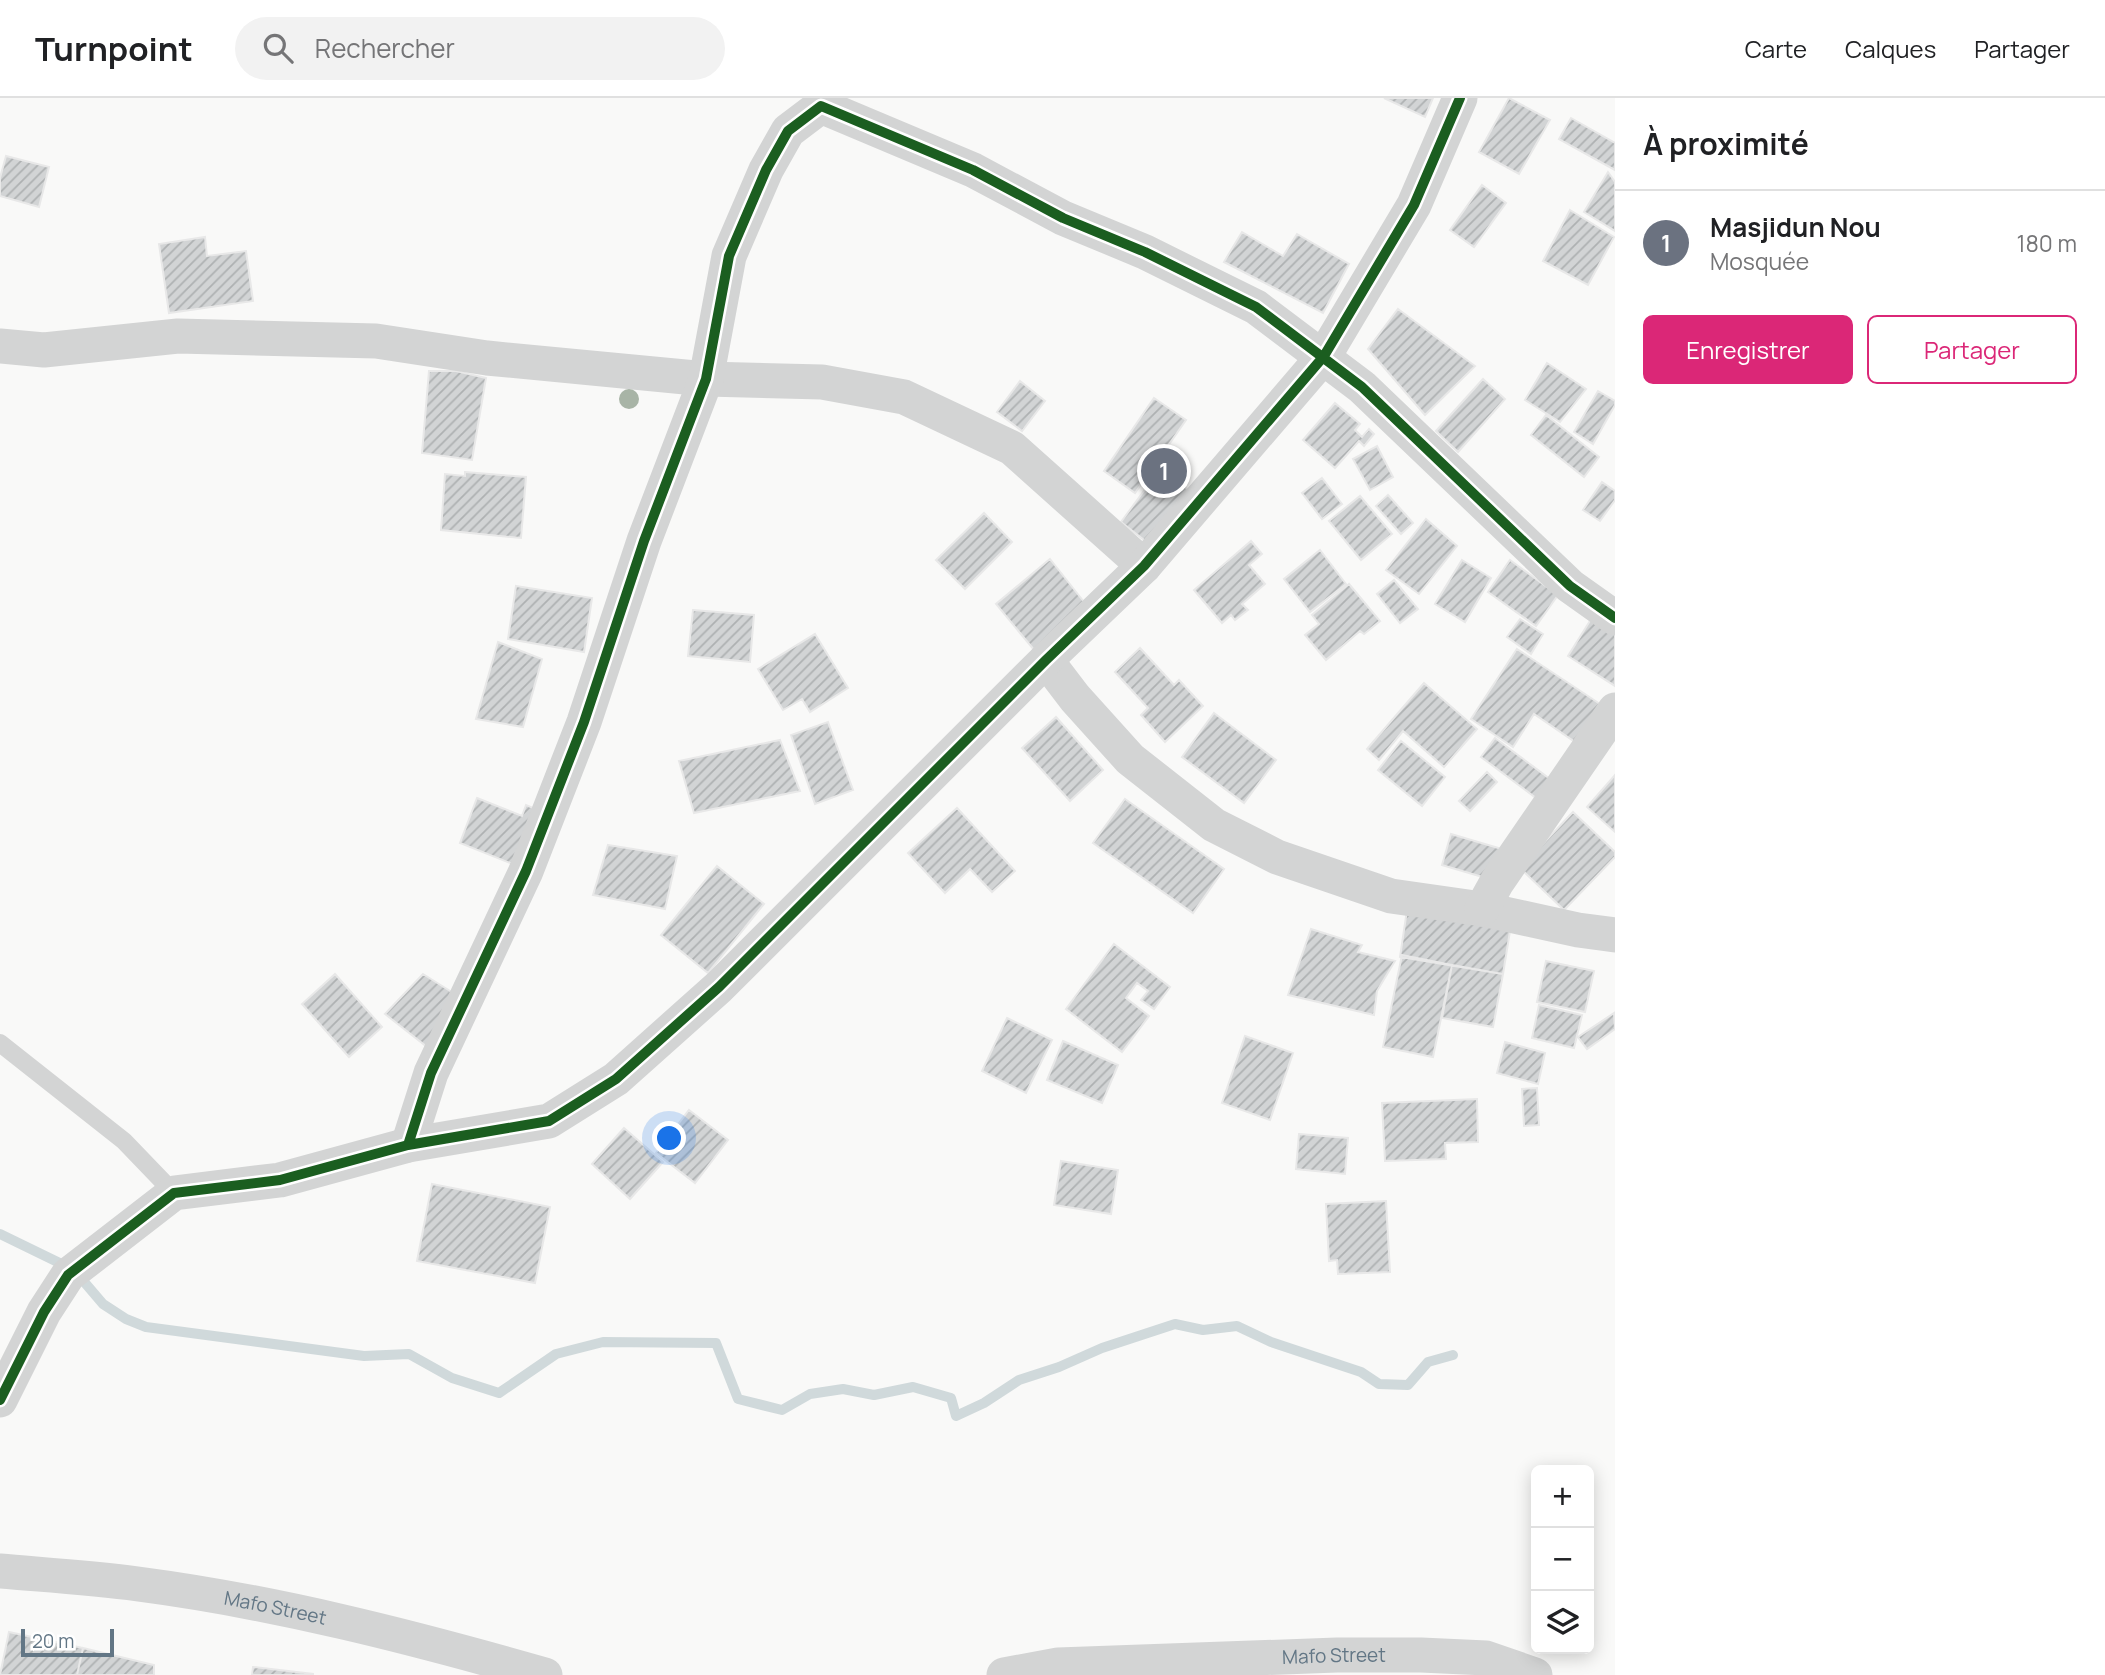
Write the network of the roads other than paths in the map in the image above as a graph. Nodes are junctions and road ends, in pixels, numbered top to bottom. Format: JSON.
{"nodes":[{"id":1,"x":1460,"y":98,"type":"edge"},
{"id":2,"x":0,"y":346,"type":"edge"},
{"id":3,"x":1324,"y":356,"type":"junction"},
{"id":4,"x":706,"y":379,"type":"junction"},
{"id":5,"x":1144,"y":566,"type":"junction"},
{"id":6,"x":1615,"y":618,"type":"edge"},
{"id":7,"x":1046,"y":660,"type":"junction"},
{"id":8,"x":1615,"y":710,"type":"edge"},
{"id":9,"x":1482,"y":909,"type":"junction"},
{"id":10,"x":1615,"y":935,"type":"edge"},
{"id":11,"x":0,"y":1043,"type":"edge"},
{"id":12,"x":408,"y":1145,"type":"junction"},
{"id":13,"x":174,"y":1193,"type":"junction"},
{"id":14,"x":3,"y":1392,"type":"edge"},
{"id":15,"x":0,"y":1571,"type":"edge"},
{"id":16,"x":545,"y":1675,"type":"edge"},
{"id":17,"x":1004,"y":1675,"type":"edge"},
{"id":18,"x":1535,"y":1675,"type":"edge"}],
"edges":[{"from":1,"to":3,"type":"street"},
{"from":2,"to":4,"type":"street"},
{"from":3,"to":4,"type":"street"},
{"from":3,"to":5,"type":"street"},
{"from":3,"to":6,"type":"street"},
{"from":4,"to":5,"type":"street"},
{"from":4,"to":12,"type":"street"},
{"from":5,"to":7,"type":"street"},
{"from":7,"to":9,"type":"street"},
{"from":7,"to":12,"type":"street"},
{"from":8,"to":9,"type":"street"},
{"from":9,"to":10,"type":"street"},
{"from":11,"to":13,"type":"lane"},
{"from":12,"to":13,"type":"street"},
{"from":13,"to":14,"type":"street"},
{"from":15,"to":16,"type":"street","name":"Mafo Street"},
{"from":17,"to":18,"type":"street","name":"Mafo Street"}]}
